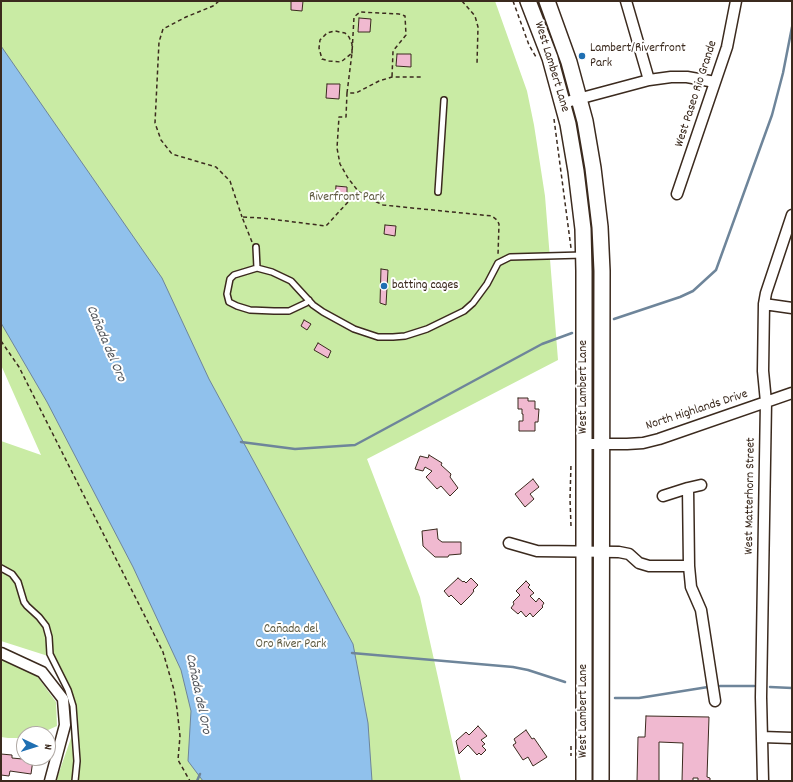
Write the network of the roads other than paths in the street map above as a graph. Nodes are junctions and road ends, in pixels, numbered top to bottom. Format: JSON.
{"nodes":[{"id":1,"x":528,"y":1,"type":"edge"},
{"id":2,"x":547,"y":1,"type":"edge"},
{"id":3,"x":626,"y":1,"type":"edge"},
{"id":4,"x":736,"y":1,"type":"edge"},
{"id":5,"x":649,"y":80,"type":"junction"},
{"id":6,"x":715,"y":82,"type":"junction"},
{"id":7,"x":579,"y":99,"type":"junction"},
{"id":8,"x":444,"y":100,"type":"dead end"},
{"id":9,"x":563,"y":103,"type":"junction"},
{"id":10,"x":438,"y":192,"type":"dead end"},
{"id":11,"x":677,"y":194,"type":"dead end"},
{"id":12,"x":791,"y":220,"type":"edge"},
{"id":13,"x":256,"y":247,"type":"road end"},
{"id":14,"x":584,"y":255,"type":"junction"},
{"id":15,"x":257,"y":268,"type":"junction"},
{"id":16,"x":309,"y":300,"type":"junction"},
{"id":17,"x":764,"y":304,"type":"junction"},
{"id":18,"x":792,"y":308,"type":"edge"},
{"id":19,"x":792,"y":393,"type":"edge"},
{"id":20,"x":766,"y":402,"type":"junction"},
{"id":21,"x":584,"y":444,"type":"junction"},
{"id":22,"x":602,"y":444,"type":"junction"},
{"id":23,"x":700,"y":485,"type":"dead end"},
{"id":24,"x":688,"y":488,"type":"junction"},
{"id":25,"x":663,"y":496,"type":"dead end"},
{"id":26,"x":509,"y":543,"type":"dead end"},
{"id":27,"x":584,"y":552,"type":"junction"},
{"id":28,"x":601,"y":552,"type":"junction"},
{"id":29,"x":689,"y":566,"type":"junction"},
{"id":30,"x":1,"y":568,"type":"edge"},
{"id":31,"x":1,"y":653,"type":"edge"},
{"id":32,"x":716,"y":701,"type":"dead end"},
{"id":33,"x":762,"y":737,"type":"junction"},
{"id":34,"x":792,"y":738,"type":"edge"},
{"id":35,"x":50,"y":781,"type":"edge"},
{"id":36,"x":75,"y":781,"type":"edge"},
{"id":37,"x":584,"y":781,"type":"edge"},
{"id":38,"x":601,"y":781,"type":"edge"},
{"id":39,"x":762,"y":781,"type":"edge"}],
"edges":[{"from":1,"to":9,"type":"main road","name":"West Lambert Lane"},
{"from":2,"to":7,"type":"main road","name":"West Lambert Lane"},
{"from":3,"to":5,"type":"street"},
{"from":4,"to":6,"type":"street","name":"West Paseo Rio Grande"},
{"from":5,"to":6,"type":"street"},
{"from":5,"to":7,"type":"street"},
{"from":6,"to":11,"type":"street","name":"West Paseo Rio Grande"},
{"from":7,"to":9,"type":"street"},
{"from":7,"to":22,"type":"main road","name":"West Lambert Lane"},
{"from":8,"to":10,"type":"lane"},
{"from":9,"to":14,"type":"main road","name":"West Lambert Lane"},
{"from":12,"to":17,"type":"street","name":"West Matterhorn Street"},
{"from":13,"to":15,"type":"lane"},
{"from":14,"to":16,"type":"lane"},
{"from":14,"to":21,"type":"main road","name":"West Lambert Lane"},
{"from":15,"to":16,"type":"lane"},
{"from":15,"to":16,"type":"lane"},
{"from":17,"to":18,"type":"street"},
{"from":17,"to":20,"type":"street","name":"West Matterhorn Street"},
{"from":19,"to":20,"type":"street","name":"North Highlands Drive"},
{"from":20,"to":22,"type":"street","name":"North Highlands Drive"},
{"from":20,"to":33,"type":"street","name":"West Matterhorn Street"},
{"from":21,"to":22,"type":"street","name":"North Highlands Drive"},
{"from":21,"to":27,"type":"main road","name":"West Lambert Lane"},
{"from":22,"to":28,"type":"main road","name":"West Lambert Lane"},
{"from":23,"to":24,"type":"street"},
{"from":24,"to":25,"type":"street"},
{"from":24,"to":29,"type":"street"},
{"from":26,"to":27,"type":"street"},
{"from":27,"to":28,"type":"street"},
{"from":27,"to":37,"type":"main road","name":"West Lambert Lane"},
{"from":28,"to":29,"type":"street"},
{"from":28,"to":38,"type":"main road","name":"West Lambert Lane"},
{"from":29,"to":32,"type":"street"},
{"from":30,"to":36,"type":"lane"},
{"from":31,"to":35,"type":"street"},
{"from":33,"to":34,"type":"street"},
{"from":33,"to":39,"type":"street","name":"West Matterhorn Street"}]}
